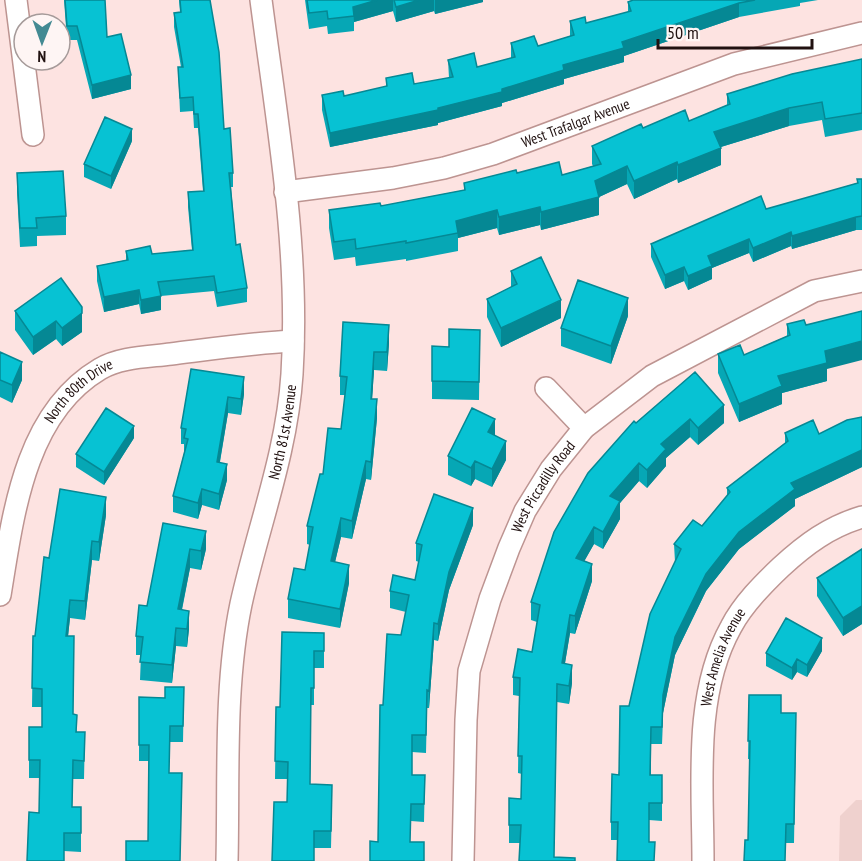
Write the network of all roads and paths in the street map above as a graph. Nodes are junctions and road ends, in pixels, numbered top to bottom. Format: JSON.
{"nodes":[{"id":1,"x":16,"y":0,"type":"edge"},
{"id":2,"x":261,"y":0,"type":"edge"},
{"id":3,"x":862,"y":33,"type":"edge"},
{"id":4,"x":33,"y":135,"type":"dead end"},
{"id":5,"x":285,"y":192,"type":"junction"},
{"id":6,"x":862,"y":281,"type":"edge"},
{"id":7,"x":293,"y":341,"type":"junction"},
{"id":8,"x":546,"y":388,"type":"dead end"},
{"id":9,"x":584,"y":428,"type":"junction"},
{"id":10,"x":862,"y":517,"type":"edge"},
{"id":11,"x":0,"y":595,"type":"edge"},
{"id":12,"x":227,"y":861,"type":"edge"},
{"id":13,"x":463,"y":861,"type":"edge"},
{"id":14,"x":703,"y":861,"type":"edge"}],
"edges":[{"from":1,"to":4,"type":"street"},
{"from":2,"to":5,"type":"street","name":"North 81st Avenue"},
{"from":3,"to":5,"type":"street","name":"West Trafalgar Avenue"},
{"from":5,"to":7,"type":"street","name":"North 81st Avenue"},
{"from":6,"to":9,"type":"street","name":"West Piccadilly Road"},
{"from":7,"to":11,"type":"street","name":"North 80th Drive"},
{"from":7,"to":12,"type":"street","name":"North 81st Avenue"},
{"from":8,"to":9,"type":"street"},
{"from":9,"to":13,"type":"street","name":"West Piccadilly Road"},
{"from":10,"to":14,"type":"street","name":"West Amelia Avenue"}]}
